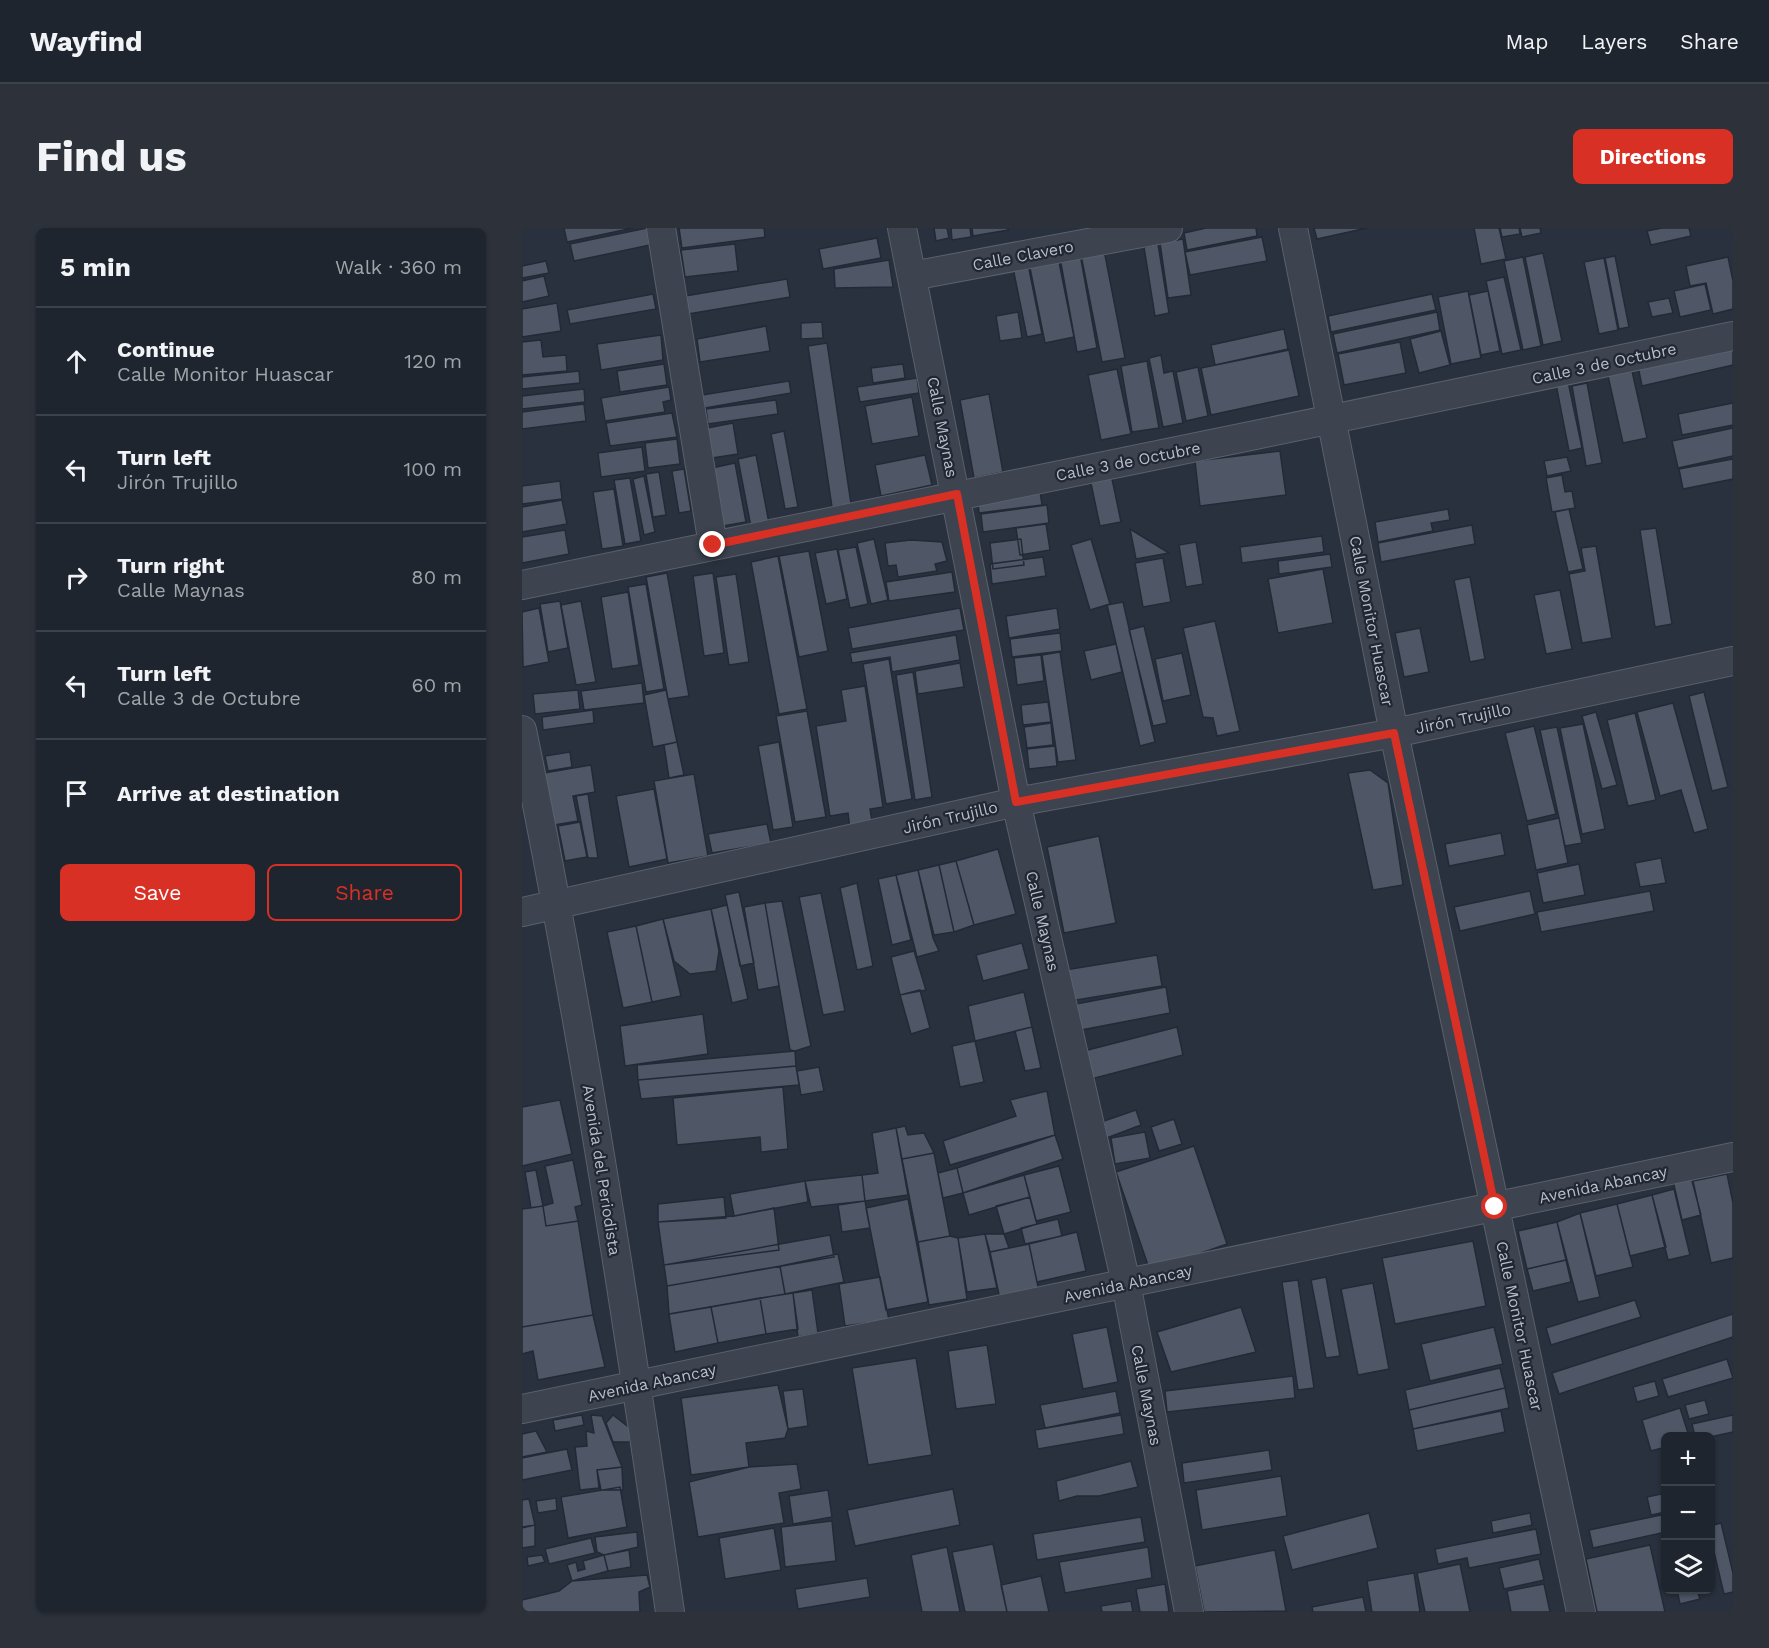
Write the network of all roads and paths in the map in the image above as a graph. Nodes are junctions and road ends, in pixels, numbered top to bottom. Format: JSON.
{"nodes":[{"id":1,"x":661,"y":228,"type":"edge"},
{"id":2,"x":902,"y":228,"type":"edge"},
{"id":3,"x":1168,"y":228,"type":"edge"},
{"id":4,"x":1293,"y":228,"type":"edge"},
{"id":5,"x":912,"y":276,"type":"junction"},
{"id":6,"x":1733,"y":336,"type":"edge"},
{"id":7,"x":1333,"y":421,"type":"junction"},
{"id":8,"x":957,"y":494,"type":"junction"},
{"id":9,"x":713,"y":545,"type":"junction"},
{"id":10,"x":522,"y":585,"type":"edge"},
{"id":11,"x":1733,"y":661,"type":"edge"},
{"id":12,"x":522,"y":730,"type":"edge"},
{"id":13,"x":1394,"y":733,"type":"junction"},
{"id":14,"x":1016,"y":802,"type":"junction"},
{"id":15,"x":558,"y":905,"type":"junction"},
{"id":16,"x":522,"y":912,"type":"edge"},
{"id":17,"x":1733,"y":1157,"type":"edge"},
{"id":18,"x":1495,"y":1207,"type":"junction"},
{"id":19,"x":1126,"y":1283,"type":"junction"},
{"id":20,"x":637,"y":1385,"type":"junction"},
{"id":21,"x":522,"y":1409,"type":"edge"},
{"id":22,"x":670,"y":1612,"type":"edge"},
{"id":23,"x":1189,"y":1612,"type":"edge"},
{"id":24,"x":1581,"y":1612,"type":"edge"}],
"edges":[{"from":1,"to":9,"type":"street"},
{"from":2,"to":5,"type":"street","name":"Calle Maynas"},
{"from":3,"to":5,"type":"street","name":"Calle Clavero"},
{"from":4,"to":7,"type":"street","name":"Calle Monitor Huascar"},
{"from":5,"to":8,"type":"street","name":"Calle Maynas"},
{"from":6,"to":7,"type":"street","name":"Calle 3 de Octubre"},
{"from":7,"to":8,"type":"street","name":"Calle 3 de Octubre"},
{"from":7,"to":13,"type":"street","name":"Calle Monitor Huascar"},
{"from":8,"to":9,"type":"street","name":"Calle 3 de Octubre"},
{"from":8,"to":14,"type":"street","name":"Calle Maynas"},
{"from":9,"to":10,"type":"street","name":"Calle 3 de Octubre"},
{"from":11,"to":13,"type":"street","name":"Jirón Trujillo"},
{"from":12,"to":15,"type":"street","name":"Avenida del Periodista"},
{"from":13,"to":14,"type":"street","name":"Jirón Trujillo"},
{"from":13,"to":18,"type":"street","name":"Calle Monitor Huascar"},
{"from":14,"to":15,"type":"street","name":"Jirón Trujillo"},
{"from":14,"to":19,"type":"street","name":"Calle Maynas"},
{"from":15,"to":16,"type":"street","name":"Jirón Trujillo"},
{"from":15,"to":20,"type":"street","name":"Avenida del Periodista"},
{"from":17,"to":18,"type":"street","name":"Avenida Abancay"},
{"from":18,"to":19,"type":"street","name":"Avenida Abancay"},
{"from":18,"to":24,"type":"street","name":"Calle Monitor Huascar"},
{"from":19,"to":20,"type":"street","name":"Avenida Abancay"},
{"from":19,"to":23,"type":"street","name":"Calle Maynas"},
{"from":20,"to":21,"type":"street","name":"Avenida Abancay"},
{"from":20,"to":22,"type":"street","name":"Avenida del Periodista"}]}
